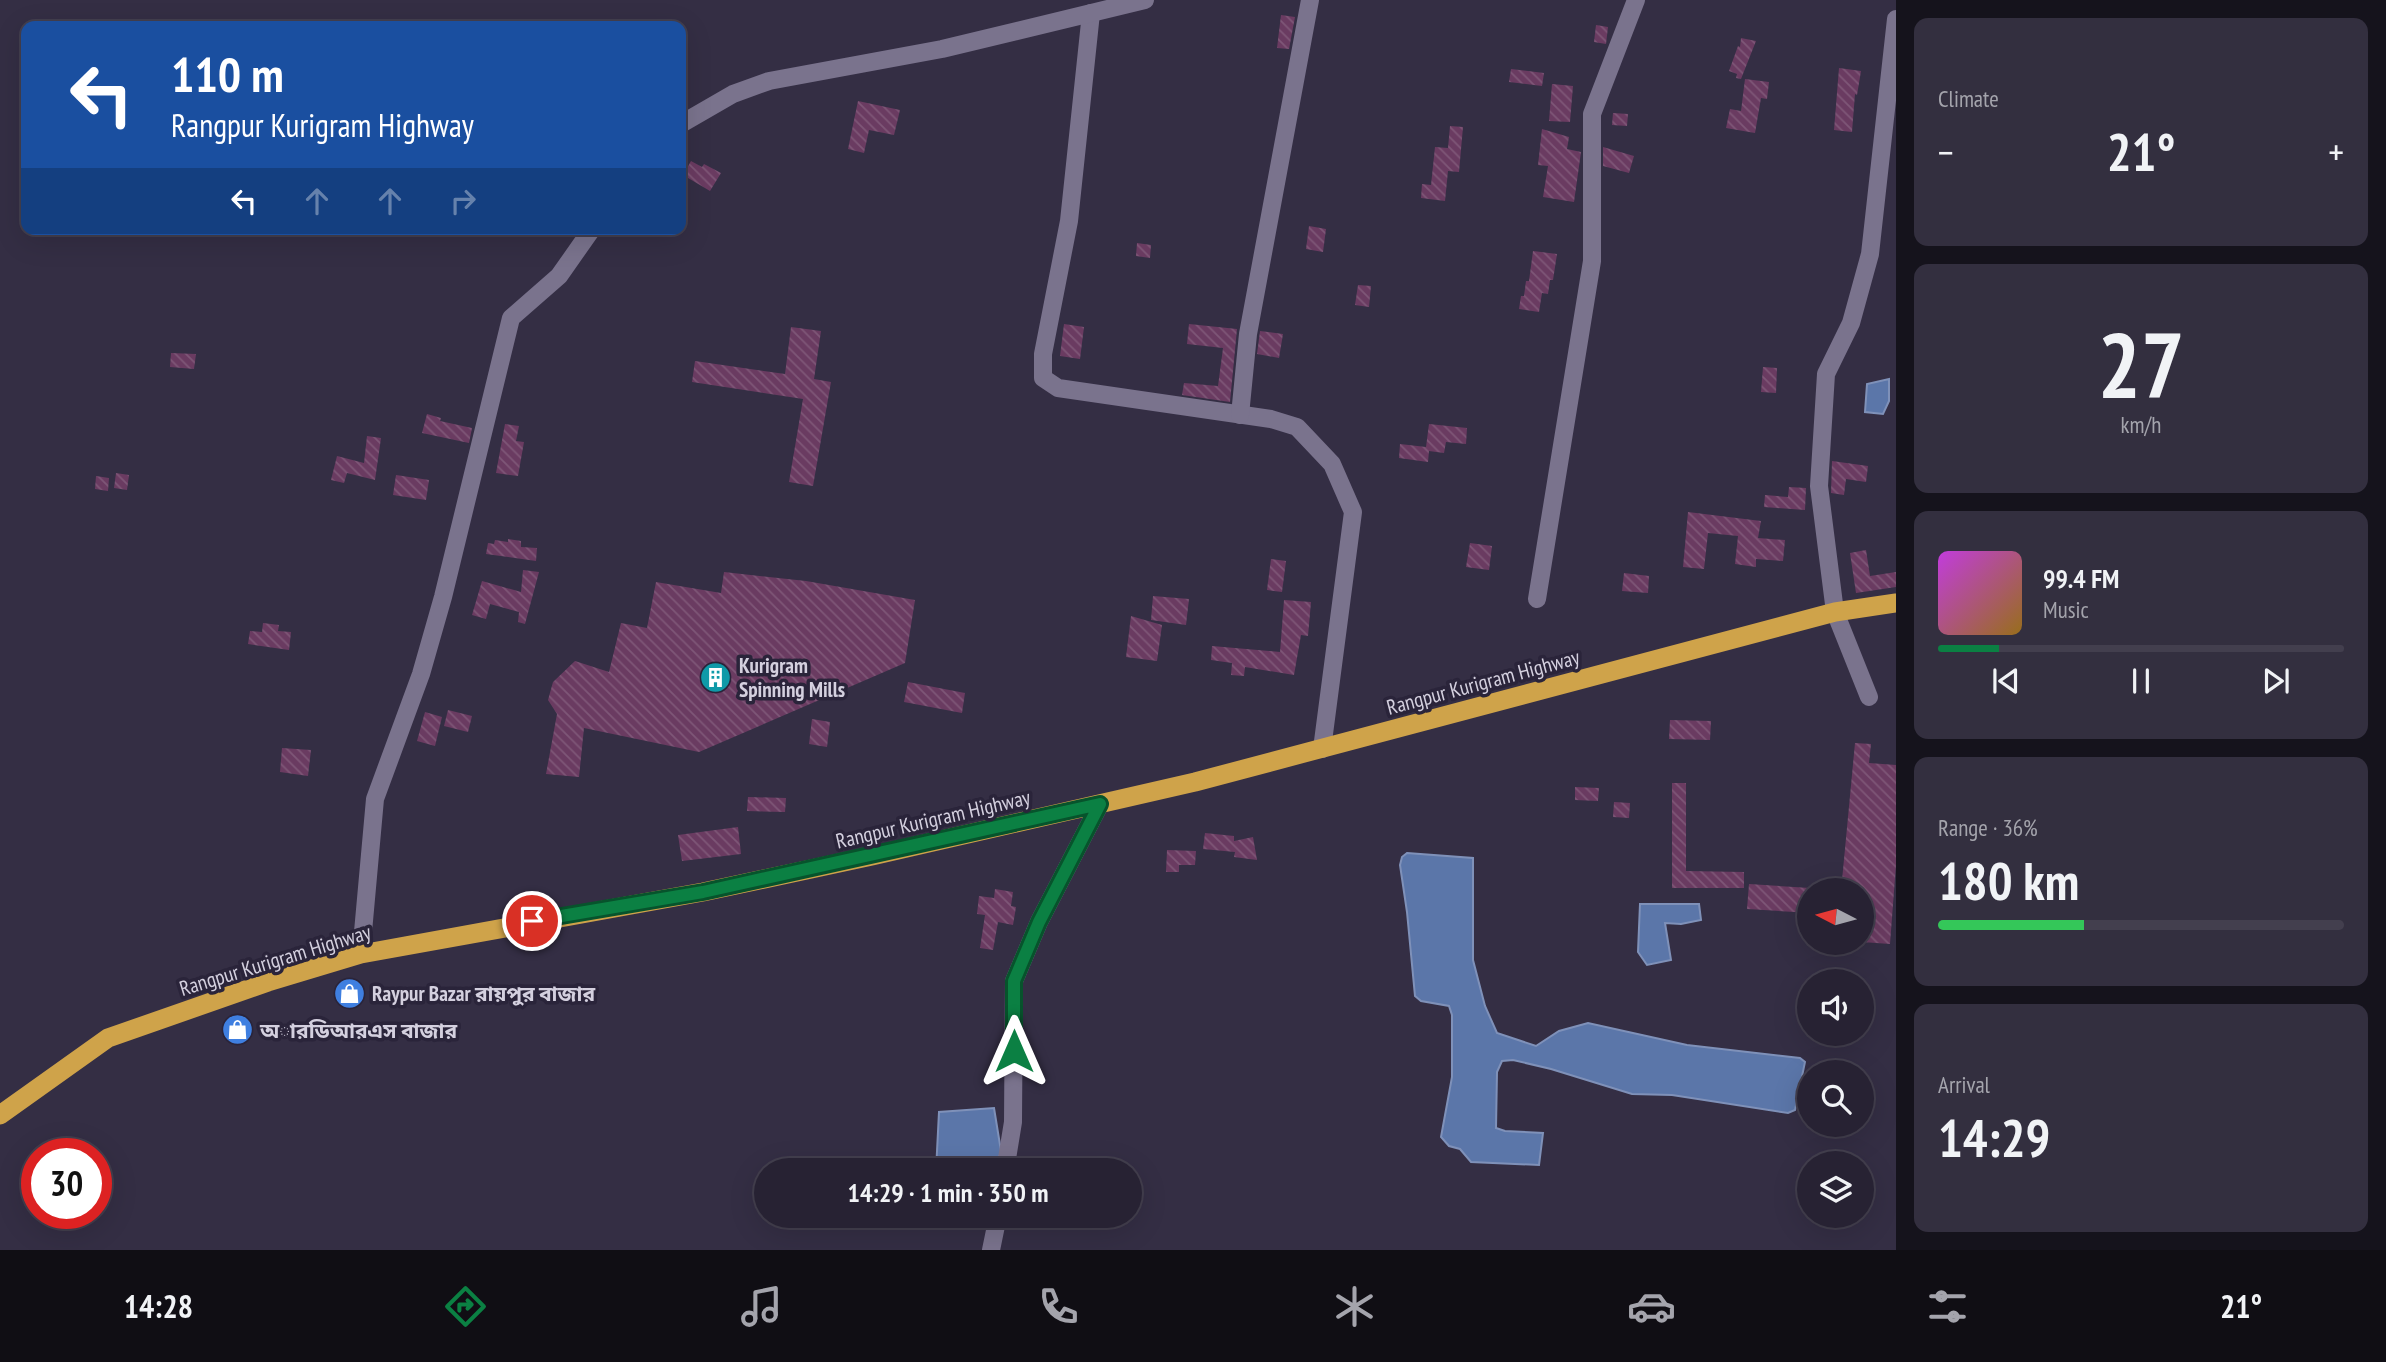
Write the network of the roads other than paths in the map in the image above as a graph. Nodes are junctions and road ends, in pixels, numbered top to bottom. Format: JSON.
{"nodes":[{"id":1,"x":1145,"y":0,"type":"edge"},
{"id":2,"x":1310,"y":0,"type":"edge"},
{"id":3,"x":1636,"y":0,"type":"edge"},
{"id":4,"x":1091,"y":13,"type":"junction"},
{"id":5,"x":1896,"y":19,"type":"edge"},
{"id":6,"x":686,"y":121,"type":"edge"},
{"id":7,"x":588,"y":235,"type":"edge"},
{"id":8,"x":1240,"y":415,"type":"junction"},
{"id":9,"x":1537,"y":599,"type":"dead end"},
{"id":10,"x":1896,"y":603,"type":"edge"},
{"id":11,"x":1835,"y":612,"type":"junction"},
{"id":12,"x":1869,"y":698,"type":"dead end"},
{"id":13,"x":1322,"y":749,"type":"junction"},
{"id":14,"x":1100,"y":804,"type":"junction"},
{"id":15,"x":361,"y":954,"type":"junction"},
{"id":16,"x":0,"y":1115,"type":"edge"},
{"id":17,"x":1007,"y":1158,"type":"edge"},
{"id":18,"x":996,"y":1228,"type":"edge"},
{"id":19,"x":991,"y":1250,"type":"edge"}],
"edges":[{"from":1,"to":4,"type":"street"},
{"from":2,"to":8,"type":"street"},
{"from":3,"to":9,"type":"street"},
{"from":4,"to":6,"type":"street"},
{"from":4,"to":8,"type":"street"},
{"from":5,"to":11,"type":"street"},
{"from":7,"to":15,"type":"street"},
{"from":8,"to":13,"type":"street"},
{"from":10,"to":11,"type":"highway","name":"Rangpur Kurigram Highway"},
{"from":11,"to":12,"type":"street"},
{"from":11,"to":13,"type":"highway","name":"Rangpur Kurigram Highway"},
{"from":13,"to":14,"type":"highway","name":"Rangpur Kurigram Highway"},
{"from":14,"to":15,"type":"highway","name":"Rangpur Kurigram Highway"},
{"from":14,"to":17,"type":"street"},
{"from":15,"to":16,"type":"highway","name":"Rangpur Kurigram Highway"},
{"from":18,"to":19,"type":"street"}]}
